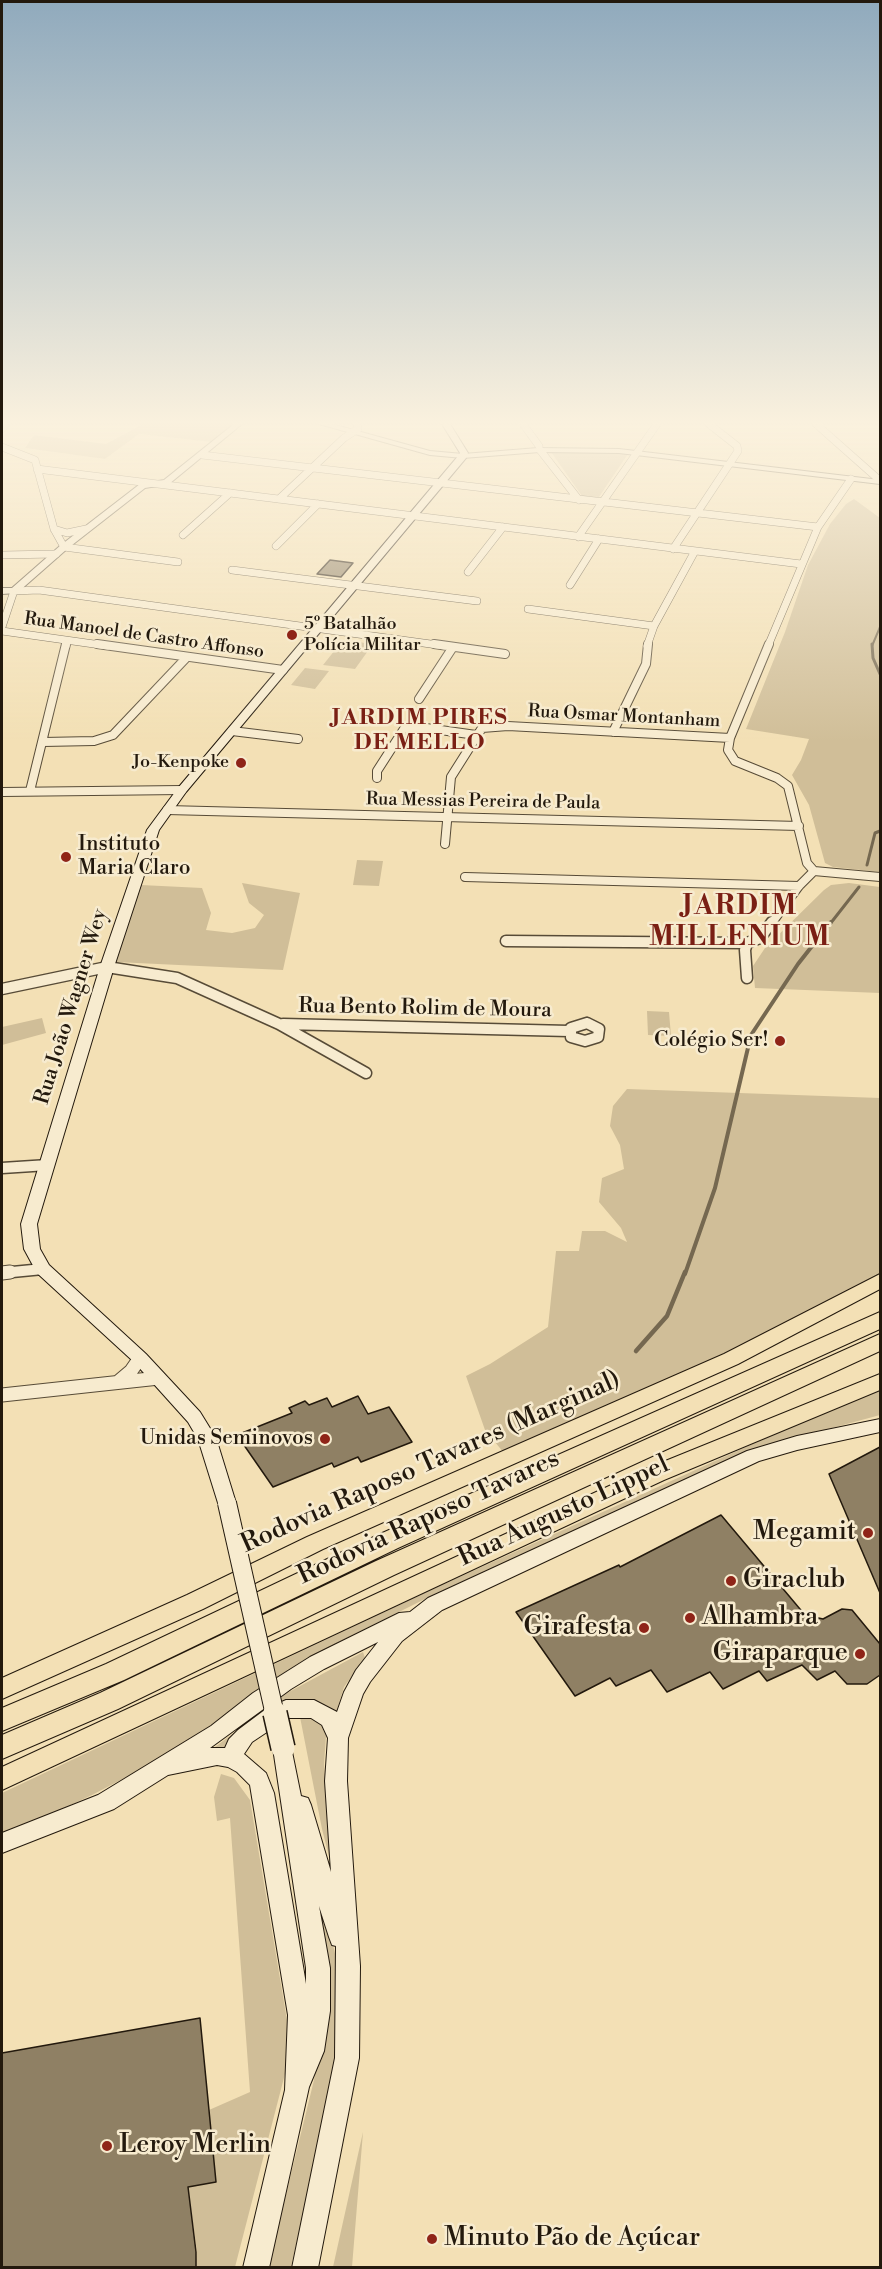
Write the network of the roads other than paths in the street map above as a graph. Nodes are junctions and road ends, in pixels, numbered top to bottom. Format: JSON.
{"nodes":[{"id":1,"x":54,"y":530,"type":"edge"},
{"id":2,"x":57,"y":530,"type":"edge"},
{"id":3,"x":86,"y":530,"type":"joint"},
{"id":4,"x":189,"y":530,"type":"edge"},
{"id":5,"x":292,"y":530,"type":"edge"},
{"id":6,"x":400,"y":530,"type":"edge"},
{"id":7,"x":500,"y":530,"type":"edge"},
{"id":8,"x":524,"y":530,"type":"edge"},
{"id":9,"x":583,"y":530,"type":"edge"},
{"id":10,"x":685,"y":530,"type":"edge"},
{"id":11,"x":817,"y":530,"type":"edge"},
{"id":12,"x":183,"y":535,"type":"dead end"},
{"id":13,"x":578,"y":537,"type":"junction"},
{"id":14,"x":599,"y":539,"type":"junction"},
{"id":15,"x":276,"y":546,"type":"dead end"},
{"id":16,"x":64,"y":547,"type":"junction"},
{"id":17,"x":673,"y":549,"type":"junction"},
{"id":18,"x":695,"y":551,"type":"junction"},
{"id":19,"x":56,"y":554,"type":"junction"},
{"id":20,"x":2,"y":555,"type":"edge"},
{"id":21,"x":178,"y":562,"type":"dead end"},
{"id":22,"x":801,"y":564,"type":"junction"},
{"id":23,"x":232,"y":570,"type":"dead end"},
{"id":24,"x":468,"y":572,"type":"dead end"},
{"id":25,"x":570,"y":585,"type":"dead end"},
{"id":26,"x":353,"y":586,"type":"junction"},
{"id":27,"x":2,"y":591,"type":"edge"},
{"id":28,"x":14,"y":591,"type":"junction"},
{"id":29,"x":477,"y":601,"type":"dead end"},
{"id":30,"x":528,"y":609,"type":"dead end"},
{"id":31,"x":654,"y":626,"type":"junction"},
{"id":32,"x":318,"y":628,"type":"junction"},
{"id":33,"x":2,"y":629,"type":"edge"},
{"id":34,"x":67,"y":640,"type":"junction"},
{"id":35,"x":453,"y":647,"type":"junction"},
{"id":36,"x":505,"y":654,"type":"dead end"},
{"id":37,"x":187,"y":657,"type":"junction"},
{"id":38,"x":283,"y":670,"type":"junction"},
{"id":39,"x":419,"y":699,"type":"dead end"},
{"id":40,"x":232,"y":731,"type":"junction"},
{"id":41,"x":479,"y":731,"type":"junction"},
{"id":42,"x":613,"y":732,"type":"junction"},
{"id":43,"x":730,"y":738,"type":"junction"},
{"id":44,"x":298,"y":739,"type":"dead end"},
{"id":45,"x":43,"y":742,"type":"junction"},
{"id":46,"x":377,"y":778,"type":"dead end"},
{"id":47,"x":182,"y":790,"type":"junction"},
{"id":48,"x":30,"y":791,"type":"junction"},
{"id":49,"x":2,"y":792,"type":"edge"},
{"id":50,"x":167,"y":810,"type":"junction"},
{"id":51,"x":447,"y":818,"type":"junction"},
{"id":52,"x":799,"y":826,"type":"junction"},
{"id":53,"x":445,"y":844,"type":"dead end"},
{"id":54,"x":814,"y":871,"type":"junction"},
{"id":55,"x":465,"y":877,"type":"dead end"},
{"id":56,"x":880,"y":878,"type":"edge"},
{"id":57,"x":799,"y":886,"type":"junction"},
{"id":58,"x":506,"y":941,"type":"dead end"},
{"id":59,"x":747,"y":943,"type":"junction"},
{"id":60,"x":106,"y":967,"type":"junction"},
{"id":61,"x":747,"y":978,"type":"dead end"},
{"id":62,"x":2,"y":989,"type":"edge"},
{"id":63,"x":279,"y":1024,"type":"junction"},
{"id":64,"x":569,"y":1030,"type":"dead end"},
{"id":65,"x":366,"y":1073,"type":"dead end"},
{"id":66,"x":48,"y":1165,"type":"junction"},
{"id":67,"x":2,"y":1168,"type":"edge"},
{"id":68,"x":43,"y":1269,"type":"junction"},
{"id":69,"x":2,"y":1273,"type":"edge"},
{"id":70,"x":880,"y":1281,"type":"edge"},
{"id":71,"x":880,"y":1310,"type":"edge"},
{"id":72,"x":880,"y":1320,"type":"edge"},
{"id":73,"x":880,"y":1342,"type":"edge"},
{"id":74,"x":140,"y":1358,"type":"junction"},
{"id":75,"x":159,"y":1378,"type":"junction"},
{"id":76,"x":118,"y":1382,"type":"junction"},
{"id":77,"x":880,"y":1382,"type":"edge"},
{"id":78,"x":2,"y":1395,"type":"edge"},
{"id":79,"x":681,"y":1410,"type":"junction"},
{"id":80,"x":880,"y":1426,"type":"edge"},
{"id":81,"x":435,"y":1604,"type":"junction"},
{"id":82,"x":2,"y":1689,"type":"edge"},
{"id":83,"x":2,"y":1720,"type":"edge"},
{"id":84,"x":338,"y":1738,"type":"junction"},
{"id":85,"x":2,"y":1747,"type":"edge"},
{"id":86,"x":285,"y":1754,"type":"junction"},
{"id":87,"x":232,"y":1758,"type":"junction"},
{"id":88,"x":164,"y":1766,"type":"junction"},
{"id":89,"x":2,"y":1779,"type":"edge"},
{"id":90,"x":2,"y":1843,"type":"edge"},
{"id":91,"x":349,"y":1966,"type":"junction"},
{"id":92,"x":297,"y":2090,"type":"junction"},
{"id":93,"x":256,"y":2268,"type":"edge"},
{"id":94,"x":305,"y":2268,"type":"edge"}],
"edges":[{"from":1,"to":16,"type":"street"},
{"from":2,"to":3,"type":"street"},
{"from":3,"to":16,"type":"street"},
{"from":4,"to":12,"type":"street"},
{"from":5,"to":15,"type":"street"},
{"from":6,"to":26,"type":"main road","name":"Rua João Wagner Wey"},
{"from":7,"to":24,"type":"street"},
{"from":8,"to":13,"type":"street"},
{"from":9,"to":13,"type":"street"},
{"from":10,"to":17,"type":"street"},
{"from":11,"to":22,"type":"street"},
{"from":13,"to":14,"type":"street"},
{"from":14,"to":17,"type":"street"},
{"from":14,"to":25,"type":"street"},
{"from":16,"to":19,"type":"street"},
{"from":16,"to":21,"type":"street"},
{"from":17,"to":18,"type":"street"},
{"from":18,"to":22,"type":"street"},
{"from":18,"to":31,"type":"street"},
{"from":19,"to":20,"type":"street"},
{"from":19,"to":28,"type":"street"},
{"from":22,"to":43,"type":"street"},
{"from":23,"to":26,"type":"street"},
{"from":26,"to":29,"type":"street"},
{"from":26,"to":32,"type":"main road","name":"Rua João Wagner Wey"},
{"from":27,"to":28,"type":"street"},
{"from":28,"to":32,"type":"street"},
{"from":28,"to":33,"type":"street"},
{"from":30,"to":31,"type":"street"},
{"from":31,"to":42,"type":"street"},
{"from":32,"to":35,"type":"street"},
{"from":32,"to":38,"type":"main road","name":"Rua João Wagner Wey"},
{"from":33,"to":34,"type":"street","name":"Rua Manoel de Castro Affonso"},
{"from":34,"to":37,"type":"street","name":"Rua Manoel de Castro Affonso"},
{"from":34,"to":45,"type":"street"},
{"from":35,"to":36,"type":"street"},
{"from":35,"to":39,"type":"street"},
{"from":37,"to":38,"type":"street","name":"Rua Manoel de Castro Affonso"},
{"from":37,"to":45,"type":"street"},
{"from":38,"to":40,"type":"main road","name":"Rua João Wagner Wey"},
{"from":40,"to":44,"type":"street"},
{"from":40,"to":47,"type":"main road","name":"Rua João Wagner Wey"},
{"from":41,"to":42,"type":"street","name":"Rua Osmar Montanham"},
{"from":41,"to":46,"type":"street","name":"Rua Osmar Montanham"},
{"from":41,"to":51,"type":"street"},
{"from":42,"to":43,"type":"street","name":"Rua Osmar Montanham"},
{"from":43,"to":52,"type":"street"},
{"from":45,"to":48,"type":"street"},
{"from":47,"to":48,"type":"street"},
{"from":47,"to":50,"type":"main road","name":"Rua João Wagner Wey"},
{"from":48,"to":49,"type":"street"},
{"from":50,"to":51,"type":"street","name":"Rua Messias Pereira de Paula"},
{"from":50,"to":60,"type":"main road","name":"Rua João Wagner Wey"},
{"from":51,"to":52,"type":"street","name":"Rua Messias Pereira de Paula"},
{"from":51,"to":53,"type":"street"},
{"from":52,"to":54,"type":"street"},
{"from":54,"to":56,"type":"street"},
{"from":54,"to":57,"type":"street"},
{"from":55,"to":57,"type":"street"},
{"from":57,"to":59,"type":"street"},
{"from":58,"to":59,"type":"street"},
{"from":59,"to":61,"type":"street"},
{"from":60,"to":62,"type":"street"},
{"from":60,"to":63,"type":"street"},
{"from":60,"to":66,"type":"main road","name":"Rua João Wagner Wey"},
{"from":63,"to":64,"type":"street","name":"Rua Bento Rolim de Moura"},
{"from":63,"to":65,"type":"street"},
{"from":66,"to":67,"type":"street"},
{"from":66,"to":68,"type":"main road","name":"Rua João Wagner Wey"},
{"from":68,"to":69,"type":"street"},
{"from":68,"to":74,"type":"main road","name":"Rua João Wagner Wey"},
{"from":70,"to":82,"type":"highway","name":"Rodovia Raposo Tavares (Marginal)"},
{"from":71,"to":79,"type":"highway"},
{"from":72,"to":79,"type":"highway","name":"Rodovia Raposo Tavares"},
{"from":73,"to":85,"type":"highway","name":"Rodovia Raposo Tavares"},
{"from":74,"to":75,"type":"main road","name":"Rua João Wagner Wey"},
{"from":74,"to":76,"type":"street"},
{"from":75,"to":76,"type":"street"},
{"from":75,"to":86,"type":"main road","name":"Rua João Wagner Wey","bridge":true},
{"from":76,"to":78,"type":"street"},
{"from":77,"to":89,"type":"highway"},
{"from":79,"to":83,"type":"highway","name":"Rodovia Raposo Tavares"},
{"from":80,"to":81,"type":"main road","name":"Rua Augusto Lippel"},
{"from":81,"to":84,"type":"main road","name":"Rua Augusto Lippel"},
{"from":81,"to":88,"type":"main road"},
{"from":84,"to":87,"type":"main road"},
{"from":84,"to":91,"type":"main road","name":"Rua Augusto Lippel"},
{"from":86,"to":91,"type":"main road","name":"Rua Augusto Lippel"},
{"from":86,"to":92,"type":"main road"},
{"from":87,"to":88,"type":"main road"},
{"from":87,"to":92,"type":"main road"},
{"from":88,"to":90,"type":"main road"},
{"from":91,"to":94,"type":"main road","name":"Rua Augusto Lippel"},
{"from":92,"to":93,"type":"main road"}]}
